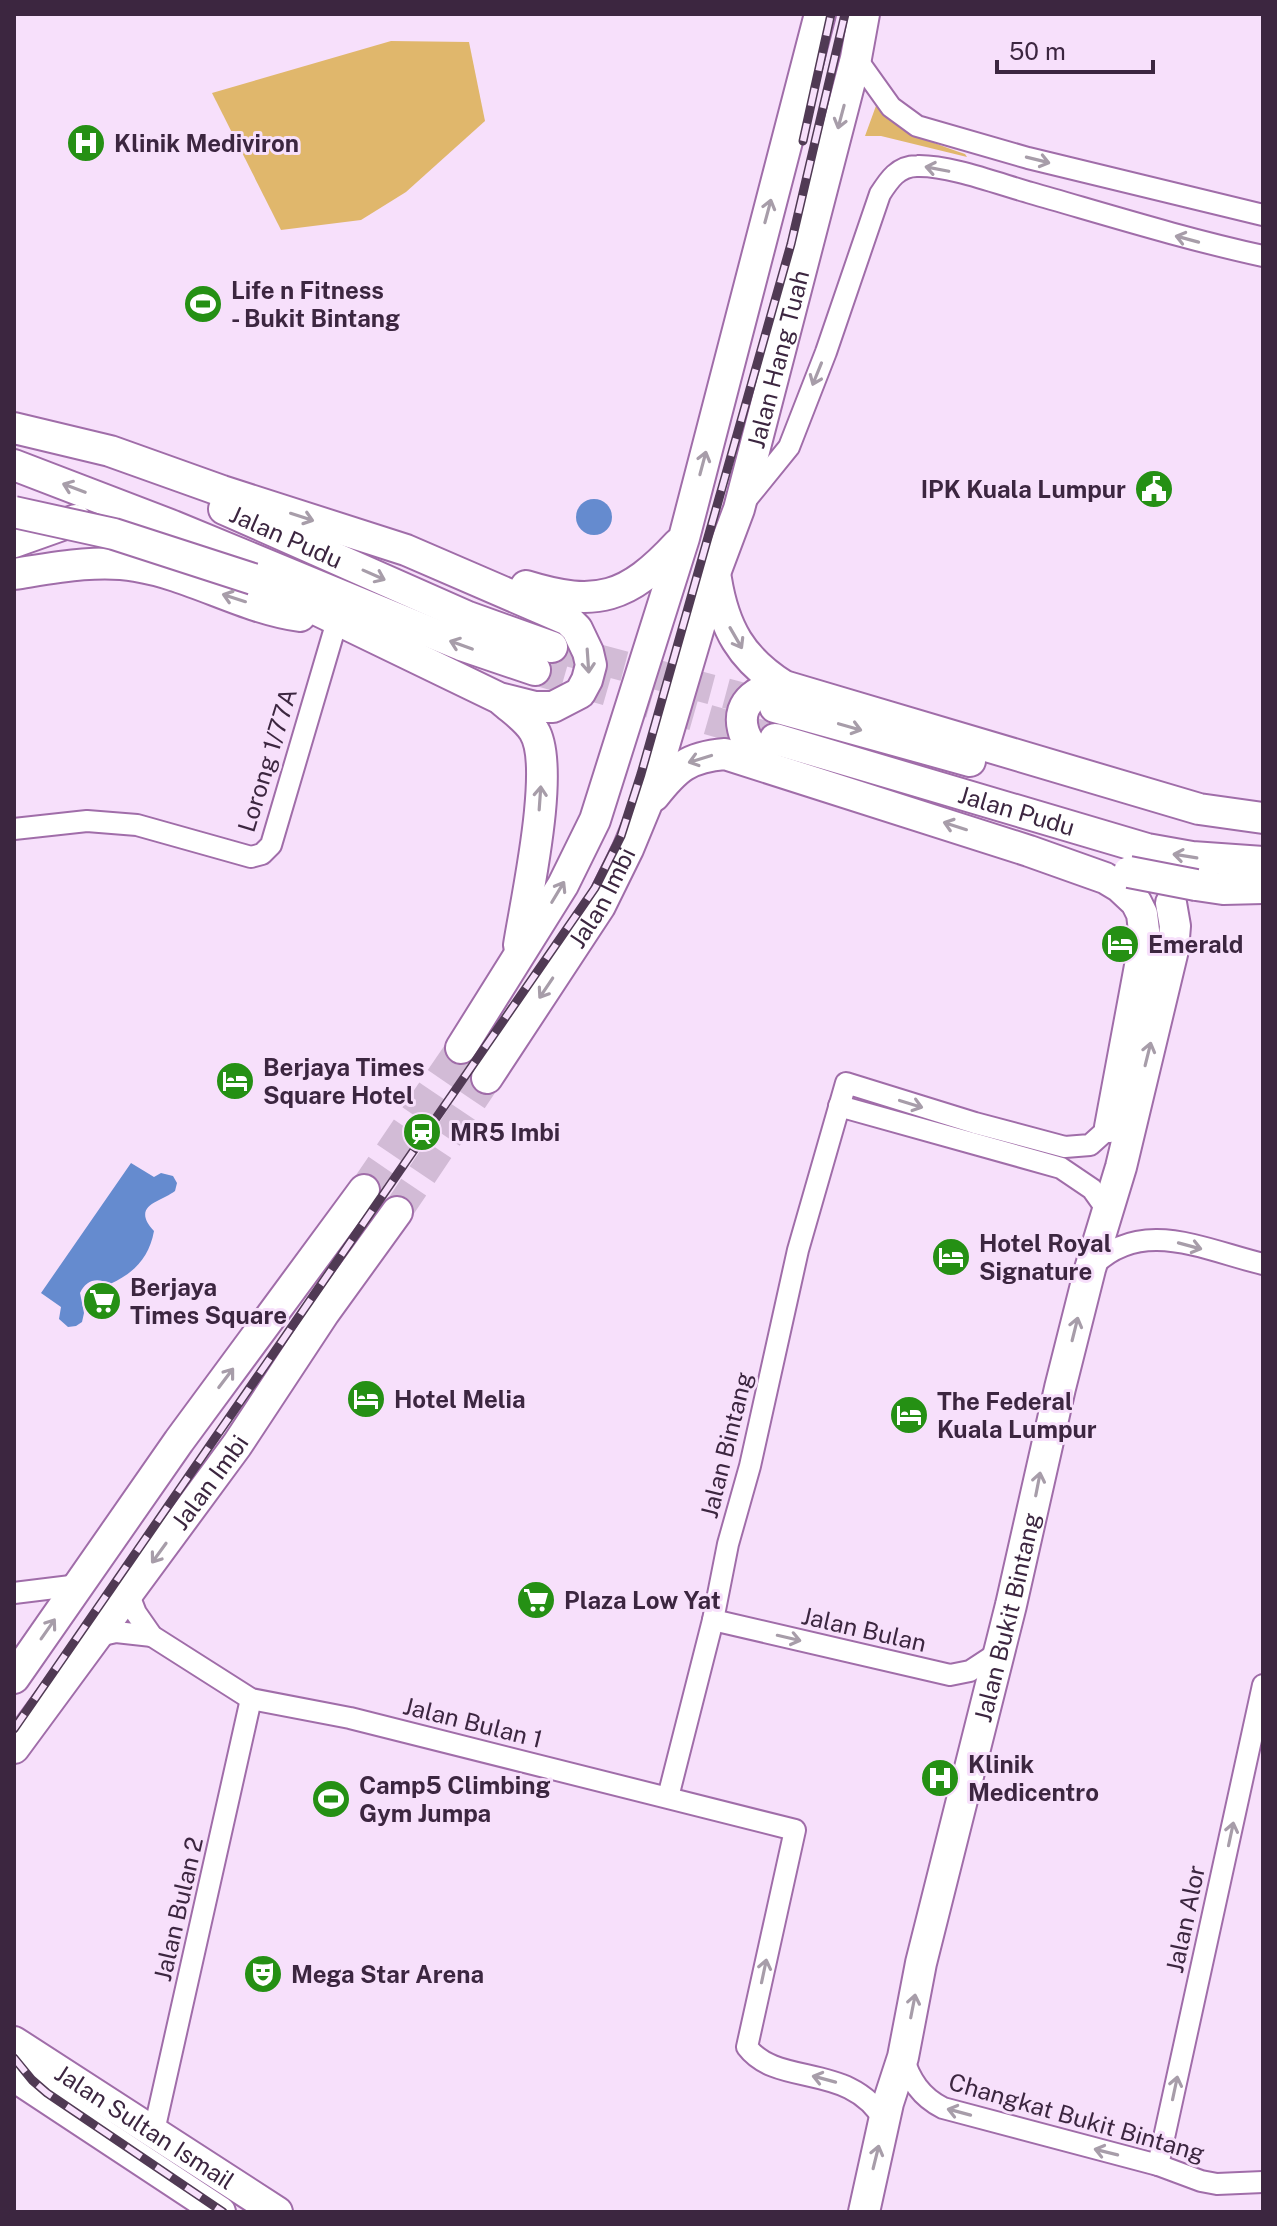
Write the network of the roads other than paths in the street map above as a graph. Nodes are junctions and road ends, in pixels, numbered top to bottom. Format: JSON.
{"nodes":[{"id":1,"x":820,"y":14,"type":"edge"},
{"id":2,"x":864,"y":14,"type":"edge"},
{"id":3,"x":856,"y":58,"type":"junction"},
{"id":4,"x":1263,"y":215,"type":"edge"},
{"id":5,"x":1263,"y":256,"type":"edge"},
{"id":6,"x":14,"y":428,"type":"edge"},
{"id":7,"x":14,"y":438,"type":"edge"},
{"id":8,"x":14,"y":465,"type":"edge"},
{"id":9,"x":739,"y":509,"type":"junction"},
{"id":10,"x":14,"y":512,"type":"edge"},
{"id":11,"x":173,"y":526,"type":"junction"},
{"id":12,"x":684,"y":538,"type":"junction"},
{"id":13,"x":14,"y":542,"type":"edge"},
{"id":14,"x":435,"y":563,"type":"junction"},
{"id":15,"x":715,"y":573,"type":"junction"},
{"id":16,"x":14,"y":574,"type":"edge"},
{"id":17,"x":337,"y":621,"type":"junction"},
{"id":18,"x":780,"y":696,"type":"junction"},
{"id":19,"x":499,"y":698,"type":"junction"},
{"id":20,"x":633,"y":699,"type":"joint"},
{"id":21,"x":678,"y":701,"type":"joint"},
{"id":22,"x":772,"y":752,"type":"junction"},
{"id":23,"x":647,"y":803,"type":"junction"},
{"id":24,"x":1263,"y":818,"type":"edge"},
{"id":25,"x":1071,"y":828,"type":"junction"},
{"id":26,"x":14,"y":829,"type":"edge"},
{"id":27,"x":1263,"y":831,"type":"edge"},
{"id":28,"x":1029,"y":851,"type":"junction"},
{"id":29,"x":1263,"y":862,"type":"edge"},
{"id":30,"x":1136,"y":868,"type":"junction"},
{"id":31,"x":1263,"y":888,"type":"edge"},
{"id":32,"x":1171,"y":903,"type":"dead end"},
{"id":33,"x":516,"y":959,"type":"junction"},
{"id":34,"x":461,"y":1048,"type":"tunnel mouth"},
{"id":35,"x":487,"y":1078,"type":"tunnel mouth"},
{"id":36,"x":839,"y":1106,"type":"junction"},
{"id":37,"x":1110,"y":1127,"type":"junction"},
{"id":38,"x":1065,"y":1147,"type":"junction"},
{"id":39,"x":1061,"y":1168,"type":"junction"},
{"id":40,"x":364,"y":1190,"type":"tunnel mouth"},
{"id":41,"x":1107,"y":1210,"type":"junction"},
{"id":42,"x":397,"y":1212,"type":"tunnel mouth"},
{"id":43,"x":1263,"y":1264,"type":"edge"},
{"id":44,"x":1090,"y":1269,"type":"junction"},
{"id":45,"x":79,"y":1585,"type":"junction"},
{"id":46,"x":14,"y":1593,"type":"edge"},
{"id":47,"x":129,"y":1595,"type":"junction"},
{"id":48,"x":713,"y":1620,"type":"junction"},
{"id":49,"x":98,"y":1636,"type":"junction"},
{"id":50,"x":152,"y":1636,"type":"junction"},
{"id":51,"x":999,"y":1652,"type":"junction"},
{"id":52,"x":15,"y":1671,"type":"edge"},
{"id":53,"x":1263,"y":1685,"type":"edge"},
{"id":54,"x":251,"y":1699,"type":"junction"},
{"id":55,"x":14,"y":1748,"type":"edge"},
{"id":56,"x":668,"y":1797,"type":"junction"},
{"id":57,"x":14,"y":2042,"type":"edge"},
{"id":58,"x":903,"y":2057,"type":"junction"},
{"id":59,"x":14,"y":2076,"type":"edge"},
{"id":60,"x":885,"y":2122,"type":"junction"},
{"id":61,"x":154,"y":2131,"type":"junction"},
{"id":62,"x":1158,"y":2165,"type":"junction"},
{"id":63,"x":1263,"y":2182,"type":"edge"},
{"id":64,"x":220,"y":2212,"type":"edge"},
{"id":65,"x":277,"y":2212,"type":"edge"},
{"id":66,"x":864,"y":2212,"type":"edge"}],
"edges":[{"from":12,"to":1,"type":"main road","name":"Jalan Hang Tuah","one_way":true},
{"from":2,"to":3,"type":"main road","name":"Jalan Hang Tuah"},
{"from":3,"to":4,"type":"street","one_way":true},
{"from":3,"to":9,"type":"main road","name":"Jalan Hang Tuah","one_way":true},
{"from":5,"to":9,"type":"street","one_way":true},
{"from":6,"to":14,"type":"main road","one_way":true},
{"from":7,"to":11,"type":"main road","name":"Jalan Pudu","one_way":true},
{"from":11,"to":8,"type":"main road","name":"Jalan Pudu","one_way":true},
{"from":9,"to":15,"type":"main road","name":"Jalan Hang Tuah"},
{"from":10,"to":17,"type":"main road","bridge":true},
{"from":11,"to":13,"type":"main road"},
{"from":12,"to":14,"type":"main road"},
{"from":12,"to":20,"type":"main road","name":"Jalan Hang Tuah"},
{"from":14,"to":19,"type":"main road","one_way":true},
{"from":15,"to":18,"type":"main road","one_way":true},
{"from":15,"to":21,"type":"main road","name":"Jalan Hang Tuah"},
{"from":17,"to":16,"type":"main road","one_way":true},
{"from":17,"to":19,"type":"main road"},
{"from":17,"to":26,"type":"street","name":"Lorong 1/77A"},
{"from":18,"to":22,"type":"main road"},
{"from":18,"to":24,"type":"main road"},
{"from":18,"to":27,"type":"main road","name":"Jalan Pudu","one_way":true},
{"from":33,"to":19,"type":"main road","one_way":true},
{"from":33,"to":20,"type":"main road","name":"Jalan Imbi","one_way":true},
{"from":21,"to":23,"type":"main road","name":"Jalan Imbi"},
{"from":22,"to":23,"type":"main road","one_way":true},
{"from":22,"to":25,"type":"main road","name":"Jalan Pudu"},
{"from":28,"to":22,"type":"main road","one_way":true},
{"from":23,"to":35,"type":"main road","name":"Jalan Imbi","one_way":true},
{"from":29,"to":25,"type":"main road","name":"Jalan Pudu","one_way":true},
{"from":25,"to":30,"type":"main road"},
{"from":28,"to":30,"type":"main road"},
{"from":28,"to":37,"type":"main road"},
{"from":30,"to":31,"type":"main road","bridge":true},
{"from":41,"to":32,"type":"main road","name":"Jalan Bukit Bintang","one_way":true},
{"from":33,"to":34,"type":"main road","name":"Jalan Imbi"},
{"from":36,"to":38,"type":"street","name":"Jalan Bintang","one_way":true},
{"from":36,"to":39,"type":"street"},
{"from":36,"to":48,"type":"street","name":"Jalan Bintang"},
{"from":37,"to":38,"type":"street"},
{"from":37,"to":41,"type":"main road"},
{"from":38,"to":39,"type":"street"},
{"from":39,"to":41,"type":"street"},
{"from":45,"to":40,"type":"main road","name":"Jalan Imbi","one_way":true},
{"from":41,"to":44,"type":"main road","name":"Jalan Bukit Bintang"},
{"from":42,"to":47,"type":"main road","name":"Jalan Imbi","one_way":true},
{"from":44,"to":43,"type":"street","one_way":true},
{"from":51,"to":44,"type":"main road","name":"Jalan Bukit Bintang","one_way":true},
{"from":45,"to":46,"type":"street"},
{"from":52,"to":45,"type":"main road","name":"Jalan Imbi","one_way":true},
{"from":47,"to":49,"type":"main road","name":"Jalan Imbi"},
{"from":47,"to":50,"type":"street","name":"Jalan Bulan 1"},
{"from":48,"to":51,"type":"street","name":"Jalan Bulan","one_way":true},
{"from":48,"to":56,"type":"street","name":"Jalan Bintang"},
{"from":49,"to":50,"type":"street","name":"Jalan Bulan 1"},
{"from":49,"to":55,"type":"main road","name":"Jalan Imbi"},
{"from":50,"to":54,"type":"street","name":"Jalan Bulan 1"},
{"from":58,"to":51,"type":"main road","name":"Jalan Bukit Bintang","one_way":true},
{"from":62,"to":53,"type":"street","name":"Jalan Alor","one_way":true},
{"from":54,"to":56,"type":"street","name":"Jalan Bulan 1"},
{"from":54,"to":61,"type":"street","name":"Jalan Bulan 2"},
{"from":60,"to":56,"type":"street","name":"Jalan Bulan 1","one_way":true},
{"from":57,"to":61,"type":"main road","name":"Jalan Sultan Ismail"},
{"from":58,"to":60,"type":"main road","name":"Jalan Bukit Bintang"},
{"from":62,"to":58,"type":"street","name":"Changkat Bukit Bintang","one_way":true},
{"from":59,"to":64,"type":"main road","name":"Jalan Sultan Ismail"},
{"from":66,"to":60,"type":"main road","name":"Jalan Bukit Bintang","one_way":true},
{"from":61,"to":65,"type":"main road","name":"Jalan Sultan Ismail"},
{"from":62,"to":63,"type":"street","name":"Changkat Bukit Bintang"}]}
